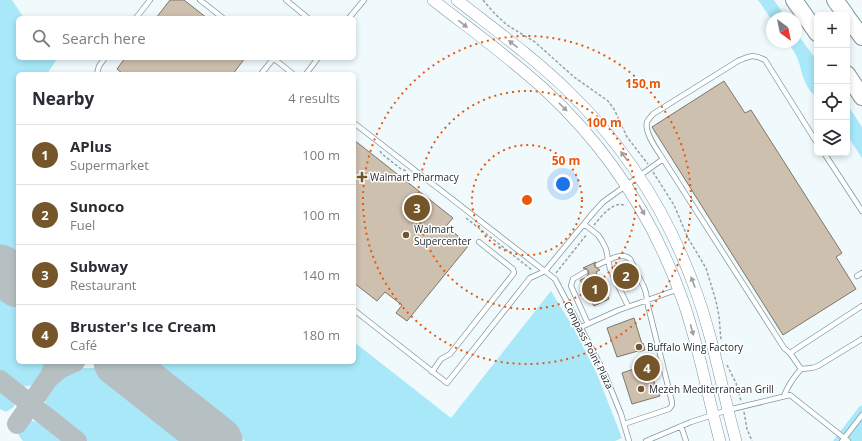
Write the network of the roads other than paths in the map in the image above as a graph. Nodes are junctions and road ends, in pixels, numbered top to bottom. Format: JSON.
{"nodes":[{"id":1,"x":150,"y":0,"type":"edge"},
{"id":2,"x":200,"y":0,"type":"edge"},
{"id":3,"x":286,"y":0,"type":"edge"},
{"id":4,"x":364,"y":0,"type":"edge"},
{"id":5,"x":433,"y":0,"type":"edge"},
{"id":6,"x":457,"y":0,"type":"edge"},
{"id":7,"x":794,"y":0,"type":"edge"},
{"id":8,"x":835,"y":0,"type":"edge"},
{"id":9,"x":843,"y":12,"type":"edge"},
{"id":10,"x":138,"y":16,"type":"edge"},
{"id":11,"x":220,"y":16,"type":"edge"},
{"id":12,"x":306,"y":16,"type":"edge"},
{"id":13,"x":351,"y":16,"type":"edge"},
{"id":14,"x":850,"y":21,"type":"edge"},
{"id":15,"x":814,"y":28,"type":"edge"},
{"id":16,"x":862,"y":37,"type":"edge"},
{"id":17,"x":530,"y":57,"type":"junction"},
{"id":18,"x":104,"y":60,"type":"edge"},
{"id":19,"x":272,"y":60,"type":"edge"},
{"id":20,"x":276,"y":60,"type":"edge"},
{"id":21,"x":316,"y":60,"type":"edge"},
{"id":22,"x":520,"y":69,"type":"junction"},
{"id":23,"x":98,"y":72,"type":"edge"},
{"id":24,"x":262,"y":72,"type":"edge"},
{"id":25,"x":290,"y":72,"type":"edge"},
{"id":26,"x":308,"y":72,"type":"edge"},
{"id":27,"x":850,"y":79,"type":"edge"},
{"id":28,"x":862,"y":97,"type":"edge"},
{"id":29,"x":356,"y":125,"type":"edge"},
{"id":30,"x":814,"y":138,"type":"edge"},
{"id":31,"x":826,"y":156,"type":"edge"},
{"id":32,"x":664,"y":159,"type":"junction"},
{"id":33,"x":640,"y":176,"type":"junction"},
{"id":34,"x":627,"y":186,"type":"junction"},
{"id":35,"x":862,"y":211,"type":"edge"},
{"id":36,"x":584,"y":224,"type":"junction"},
{"id":37,"x":479,"y":242,"type":"dead end"},
{"id":38,"x":608,"y":260,"type":"junction"},
{"id":39,"x":598,"y":265,"type":"dead end"},
{"id":40,"x":545,"y":271,"type":"junction"},
{"id":41,"x":585,"y":272,"type":"dead end"},
{"id":42,"x":862,"y":273,"type":"edge"},
{"id":43,"x":856,"y":276,"type":"dead end"},
{"id":44,"x":679,"y":289,"type":"junction"},
{"id":45,"x":647,"y":301,"type":"junction"},
{"id":46,"x":628,"y":306,"type":"junction"},
{"id":47,"x":862,"y":306,"type":"edge"},
{"id":48,"x":356,"y":312,"type":"edge"},
{"id":49,"x":588,"y":324,"type":"junction"},
{"id":50,"x":581,"y":327,"type":"junction"},
{"id":51,"x":862,"y":339,"type":"edge"},
{"id":52,"x":790,"y":353,"type":"junction"},
{"id":53,"x":801,"y":370,"type":"junction"},
{"id":54,"x":432,"y":372,"type":"junction"},
{"id":55,"x":784,"y":396,"type":"junction"},
{"id":56,"x":728,"y":410,"type":"junction"},
{"id":57,"x":713,"y":415,"type":"junction"},
{"id":58,"x":862,"y":415,"type":"edge"},
{"id":59,"x":624,"y":424,"type":"junction"},
{"id":60,"x":681,"y":426,"type":"junction"},
{"id":61,"x":845,"y":440,"type":"edge"},
{"id":62,"x":629,"y":441,"type":"edge"},
{"id":63,"x":646,"y":441,"type":"edge"},
{"id":64,"x":686,"y":441,"type":"edge"},
{"id":65,"x":720,"y":441,"type":"edge"},
{"id":66,"x":736,"y":441,"type":"edge"}],
"edges":[{"from":1,"to":10,"type":"lane"},
{"from":2,"to":11,"type":"lane"},
{"from":3,"to":12,"type":"lane"},
{"from":4,"to":13,"type":"lane"},
{"from":5,"to":22,"type":"street","one_way":true},
{"from":17,"to":6,"type":"street","one_way":true},
{"from":7,"to":15,"type":"highway"},
{"from":8,"to":9,"type":"highway"},
{"from":14,"to":16,"type":"highway"},
{"from":17,"to":22,"type":"lane"},
{"from":33,"to":17,"type":"street","one_way":true},
{"from":18,"to":23,"type":"lane"},
{"from":19,"to":24,"type":"lane"},
{"from":20,"to":25,"type":"lane"},
{"from":21,"to":26,"type":"lane"},
{"from":22,"to":34,"type":"street","one_way":true},
{"from":27,"to":28,"type":"highway"},
{"from":29,"to":40,"type":"lane","name":"Compass Point Plaza"},
{"from":30,"to":32,"type":"lane"},
{"from":31,"to":35,"type":"lane"},
{"from":32,"to":33,"type":"lane"},
{"from":32,"to":52,"type":"lane"},
{"from":33,"to":34,"type":"lane"},
{"from":56,"to":33,"type":"street","one_way":true},
{"from":34,"to":36,"type":"lane"},
{"from":34,"to":44,"type":"street","one_way":true},
{"from":36,"to":38,"type":"lane"},
{"from":36,"to":40,"type":"lane"},
{"from":37,"to":54,"type":"lane"},
{"from":38,"to":39,"type":"lane"},
{"from":38,"to":45,"type":"lane"},
{"from":38,"to":46,"type":"lane"},
{"from":40,"to":50,"type":"lane","name":"Compass Point Plaza"},
{"from":40,"to":54,"type":"lane"},
{"from":41,"to":49,"type":"lane"},
{"from":42,"to":43,"type":"lane"},
{"from":44,"to":45,"type":"lane"},
{"from":44,"to":57,"type":"street","one_way":true},
{"from":45,"to":46,"type":"lane"},
{"from":45,"to":59,"type":"lane"},
{"from":46,"to":49,"type":"lane"},
{"from":47,"to":52,"type":"lane"},
{"from":48,"to":54,"type":"lane"},
{"from":49,"to":50,"type":"lane"},
{"from":50,"to":59,"type":"lane","name":"Compass Point Plaza"},
{"from":51,"to":53,"type":"lane"},
{"from":52,"to":53,"type":"lane"},
{"from":53,"to":55,"type":"lane"},
{"from":55,"to":56,"type":"lane"},
{"from":55,"to":61,"type":"lane"},
{"from":56,"to":57,"type":"lane"},
{"from":56,"to":66,"type":"street"},
{"from":57,"to":60,"type":"lane"},
{"from":57,"to":65,"type":"street"},
{"from":58,"to":61,"type":"lane"},
{"from":59,"to":62,"type":"lane","name":"Compass Point Plaza"},
{"from":60,"to":63,"type":"lane"},
{"from":60,"to":64,"type":"lane"}]}
